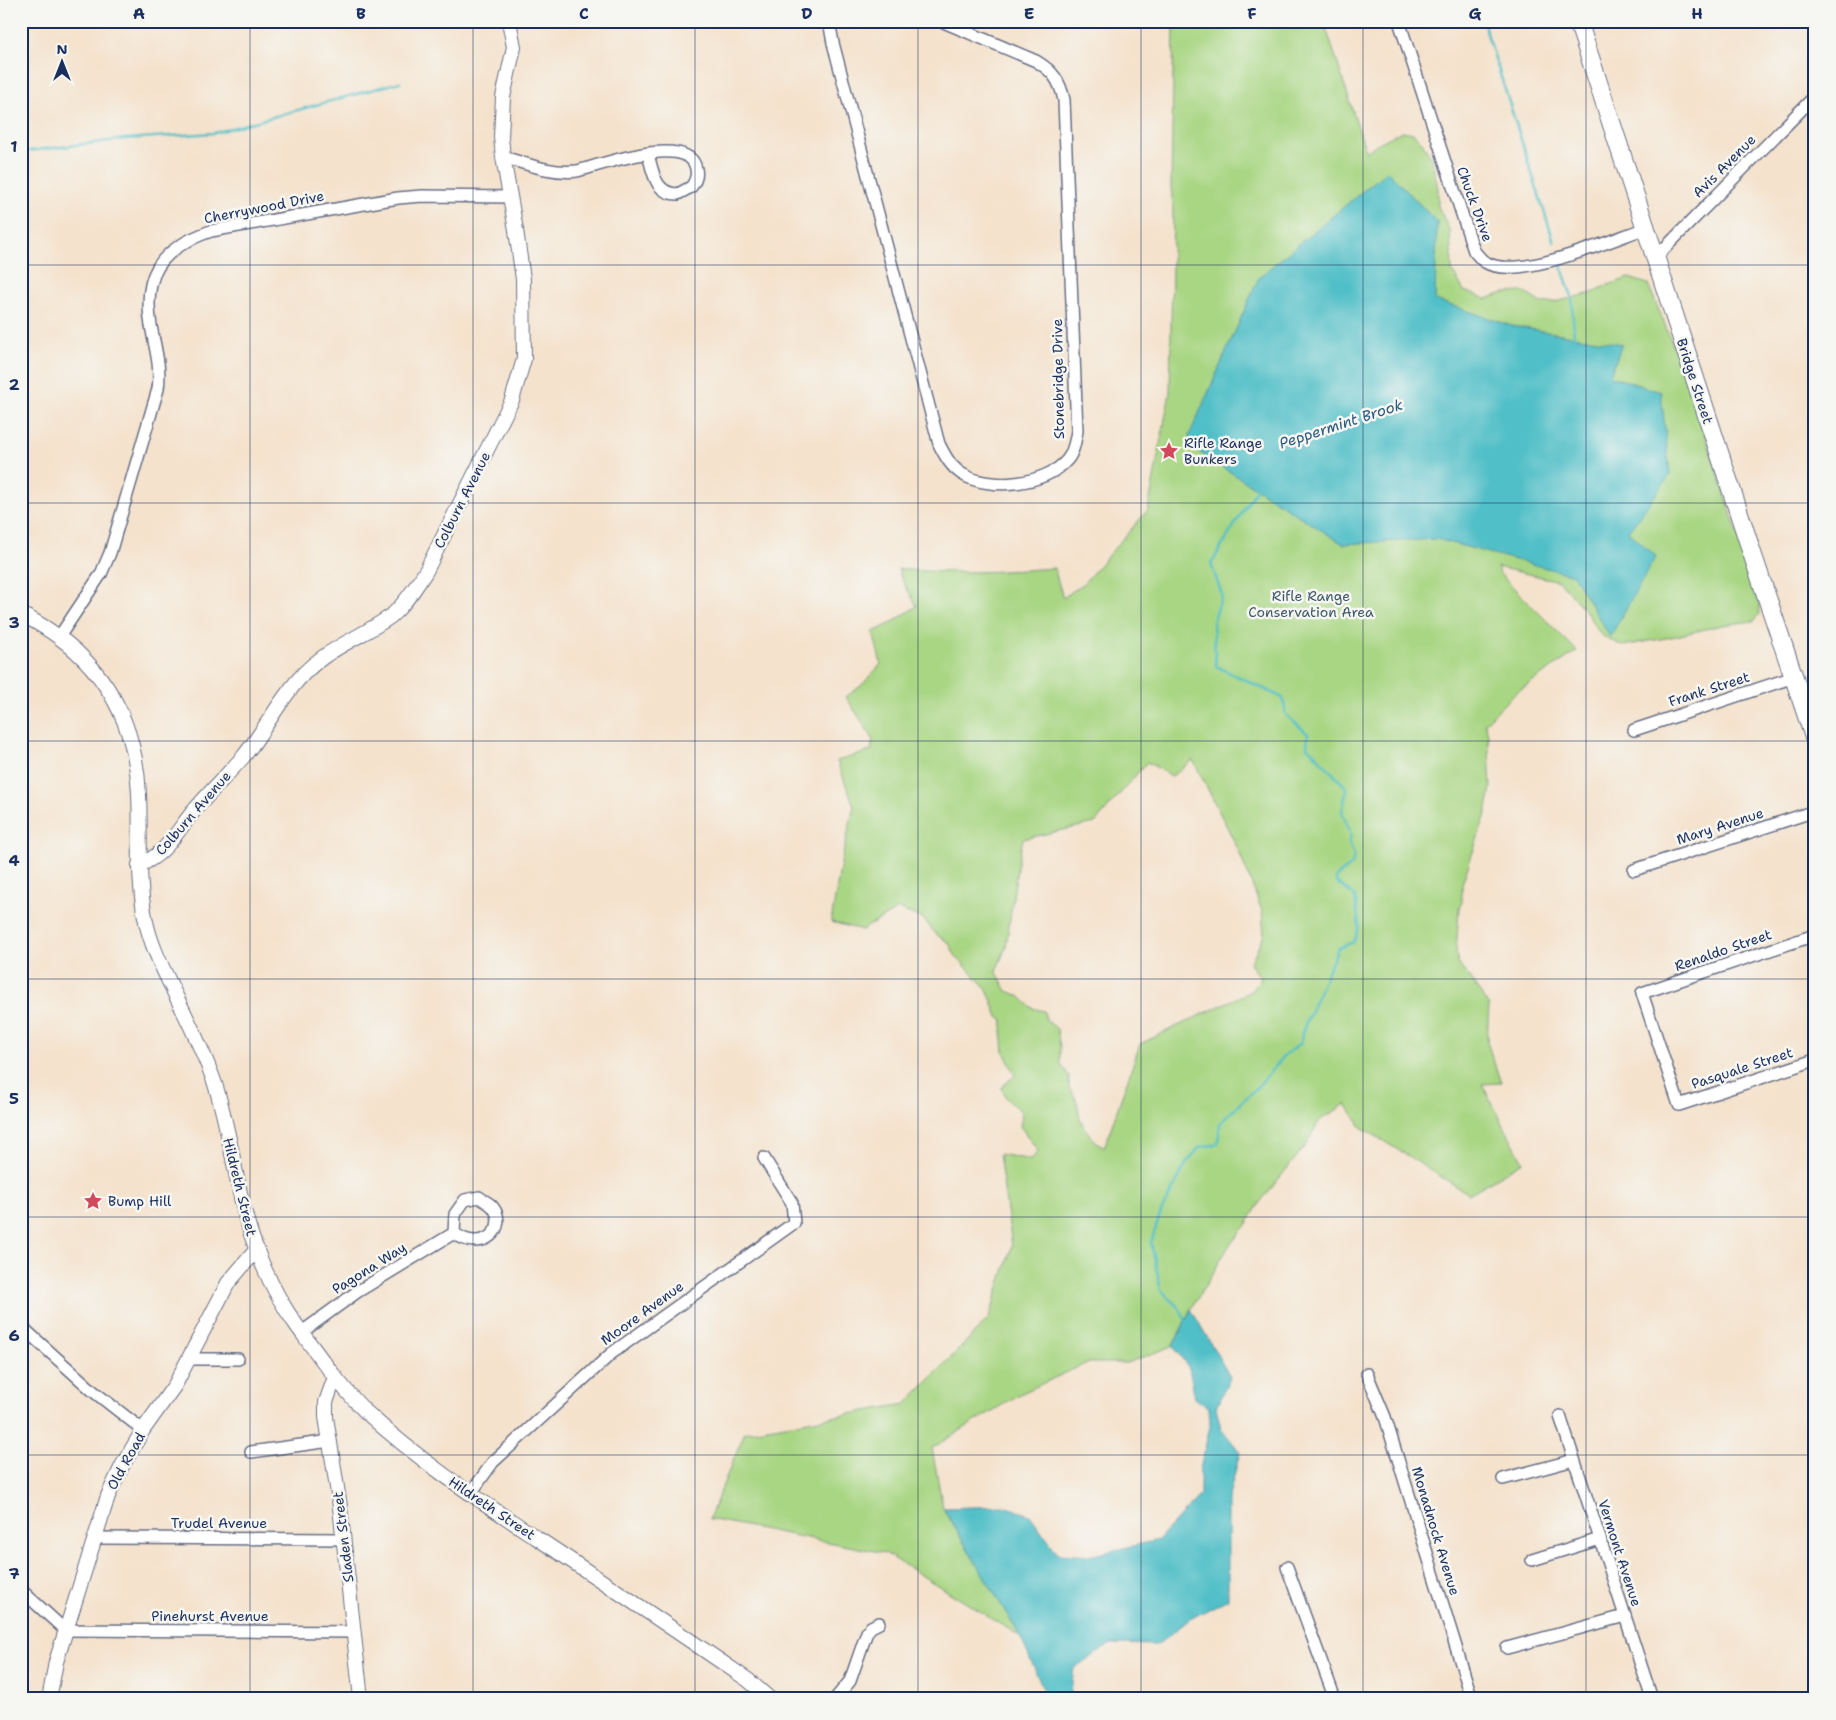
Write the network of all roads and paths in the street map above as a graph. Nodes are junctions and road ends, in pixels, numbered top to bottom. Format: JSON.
{"nodes":[{"id":1,"x":509,"y":21,"type":"edge"},
{"id":2,"x":829,"y":21,"type":"edge"},
{"id":3,"x":941,"y":21,"type":"edge"},
{"id":4,"x":1399,"y":21,"type":"edge"},
{"id":5,"x":1578,"y":21,"type":"edge"},
{"id":6,"x":1815,"y":96,"type":"edge"},
{"id":7,"x":648,"y":154,"type":"junction"},
{"id":8,"x":503,"y":157,"type":"junction"},
{"id":9,"x":510,"y":197,"type":"junction"},
{"id":10,"x":1646,"y":228,"type":"junction"},
{"id":11,"x":1655,"y":258,"type":"junction"},
{"id":12,"x":21,"y":614,"type":"edge"},
{"id":13,"x":59,"y":637,"type":"junction"},
{"id":14,"x":1794,"y":677,"type":"junction"},
{"id":15,"x":1634,"y":730,"type":"dead end"},
{"id":16,"x":1815,"y":740,"type":"edge"},
{"id":17,"x":1815,"y":811,"type":"edge"},
{"id":18,"x":139,"y":865,"type":"junction"},
{"id":19,"x":1634,"y":870,"type":"dead end"},
{"id":20,"x":1815,"y":935,"type":"edge"},
{"id":21,"x":1815,"y":1060,"type":"edge"},
{"id":22,"x":1679,"y":1105,"type":"joint"},
{"id":23,"x":764,"y":1158,"type":"dead end"},
{"id":24,"x":454,"y":1233,"type":"dead end"},
{"id":25,"x":257,"y":1249,"type":"junction"},
{"id":26,"x":21,"y":1326,"type":"edge"},
{"id":27,"x":302,"y":1332,"type":"junction"},
{"id":28,"x":188,"y":1359,"type":"junction"},
{"id":29,"x":238,"y":1359,"type":"dead end"},
{"id":30,"x":1367,"y":1374,"type":"dead end"},
{"id":31,"x":335,"y":1377,"type":"junction"},
{"id":32,"x":1560,"y":1416,"type":"dead end"},
{"id":33,"x":142,"y":1430,"type":"junction"},
{"id":34,"x":330,"y":1441,"type":"junction"},
{"id":35,"x":251,"y":1452,"type":"dead end"},
{"id":36,"x":1574,"y":1460,"type":"junction"},
{"id":37,"x":1503,"y":1479,"type":"dead end"},
{"id":38,"x":470,"y":1493,"type":"junction"},
{"id":39,"x":94,"y":1538,"type":"junction"},
{"id":40,"x":343,"y":1539,"type":"junction"},
{"id":41,"x":1600,"y":1539,"type":"junction"},
{"id":42,"x":1532,"y":1560,"type":"dead end"},
{"id":43,"x":1287,"y":1567,"type":"dead end"},
{"id":44,"x":21,"y":1590,"type":"edge"},
{"id":45,"x":1625,"y":1616,"type":"junction"},
{"id":46,"x":880,"y":1623,"type":"dead end"},
{"id":47,"x":65,"y":1630,"type":"junction"},
{"id":48,"x":354,"y":1632,"type":"junction"},
{"id":49,"x":1507,"y":1648,"type":"dead end"},
{"id":50,"x":1651,"y":1697,"type":"edge"},
{"id":51,"x":48,"y":1699,"type":"edge"},
{"id":52,"x":361,"y":1699,"type":"edge"},
{"id":53,"x":770,"y":1699,"type":"edge"},
{"id":54,"x":835,"y":1699,"type":"edge"},
{"id":55,"x":1335,"y":1699,"type":"edge"},
{"id":56,"x":1472,"y":1699,"type":"edge"},
{"id":57,"x":1638,"y":1699,"type":"edge"}],
"edges":[{"from":1,"to":8,"type":"street","name":"Colburn Avenue"},
{"from":2,"to":3,"type":"street","name":"Stonebridge Drive"},
{"from":4,"to":10,"type":"street","name":"Chuck Drive"},
{"from":5,"to":10,"type":"main road","name":"Bridge Street"},
{"from":6,"to":11,"type":"street","name":"Avis Avenue"},
{"from":7,"to":7,"type":"street"},
{"from":7,"to":8,"type":"street"},
{"from":8,"to":9,"type":"street","name":"Colburn Avenue"},
{"from":9,"to":13,"type":"street","name":"Cherrywood Drive"},
{"from":9,"to":18,"type":"street","name":"Colburn Avenue"},
{"from":10,"to":11,"type":"main road","name":"Bridge Street"},
{"from":11,"to":14,"type":"main road","name":"Bridge Street"},
{"from":12,"to":13,"type":"street","name":"Hildreth Street"},
{"from":13,"to":18,"type":"street","name":"Hildreth Street"},
{"from":14,"to":15,"type":"street","name":"Frank Street"},
{"from":14,"to":16,"type":"main road","name":"Bridge Street"},
{"from":17,"to":19,"type":"street","name":"Mary Avenue"},
{"from":18,"to":25,"type":"street","name":"Hildreth Street"},
{"from":20,"to":22,"type":"street","name":"Renaldo Street"},
{"from":21,"to":22,"type":"street","name":"Pasquale Street"},
{"from":23,"to":38,"type":"street","name":"Moore Avenue"},
{"from":24,"to":27,"type":"street","name":"Pagona Way"},
{"from":25,"to":27,"type":"street","name":"Hildreth Street"},
{"from":25,"to":28,"type":"street","name":"Old Road"},
{"from":26,"to":33,"type":"street"},
{"from":27,"to":31,"type":"street","name":"Hildreth Street"},
{"from":28,"to":29,"type":"street"},
{"from":28,"to":33,"type":"street","name":"Old Road"},
{"from":30,"to":56,"type":"street","name":"Monadnock Avenue"},
{"from":31,"to":34,"type":"street","name":"Sladen Street"},
{"from":31,"to":38,"type":"street","name":"Hildreth Street"},
{"from":32,"to":36,"type":"street","name":"Vermont Avenue"},
{"from":33,"to":39,"type":"street","name":"Old Road"},
{"from":34,"to":35,"type":"street"},
{"from":34,"to":40,"type":"street","name":"Sladen Street"},
{"from":36,"to":37,"type":"street"},
{"from":36,"to":41,"type":"street","name":"Vermont Avenue"},
{"from":38,"to":53,"type":"street","name":"Hildreth Street"},
{"from":39,"to":40,"type":"street","name":"Trudel Avenue"},
{"from":39,"to":47,"type":"street","name":"Old Road"},
{"from":40,"to":48,"type":"street","name":"Sladen Street"},
{"from":41,"to":42,"type":"street"},
{"from":41,"to":45,"type":"street","name":"Vermont Avenue"},
{"from":43,"to":55,"type":"street"},
{"from":44,"to":47,"type":"street"},
{"from":45,"to":49,"type":"street"},
{"from":45,"to":50,"type":"street","name":"Vermont Avenue"},
{"from":46,"to":54,"type":"street"},
{"from":47,"to":48,"type":"street","name":"Pinehurst Avenue"},
{"from":47,"to":51,"type":"street","name":"Old Road"},
{"from":48,"to":52,"type":"street","name":"Sladen Street"},
{"from":50,"to":57,"type":"street"}]}
